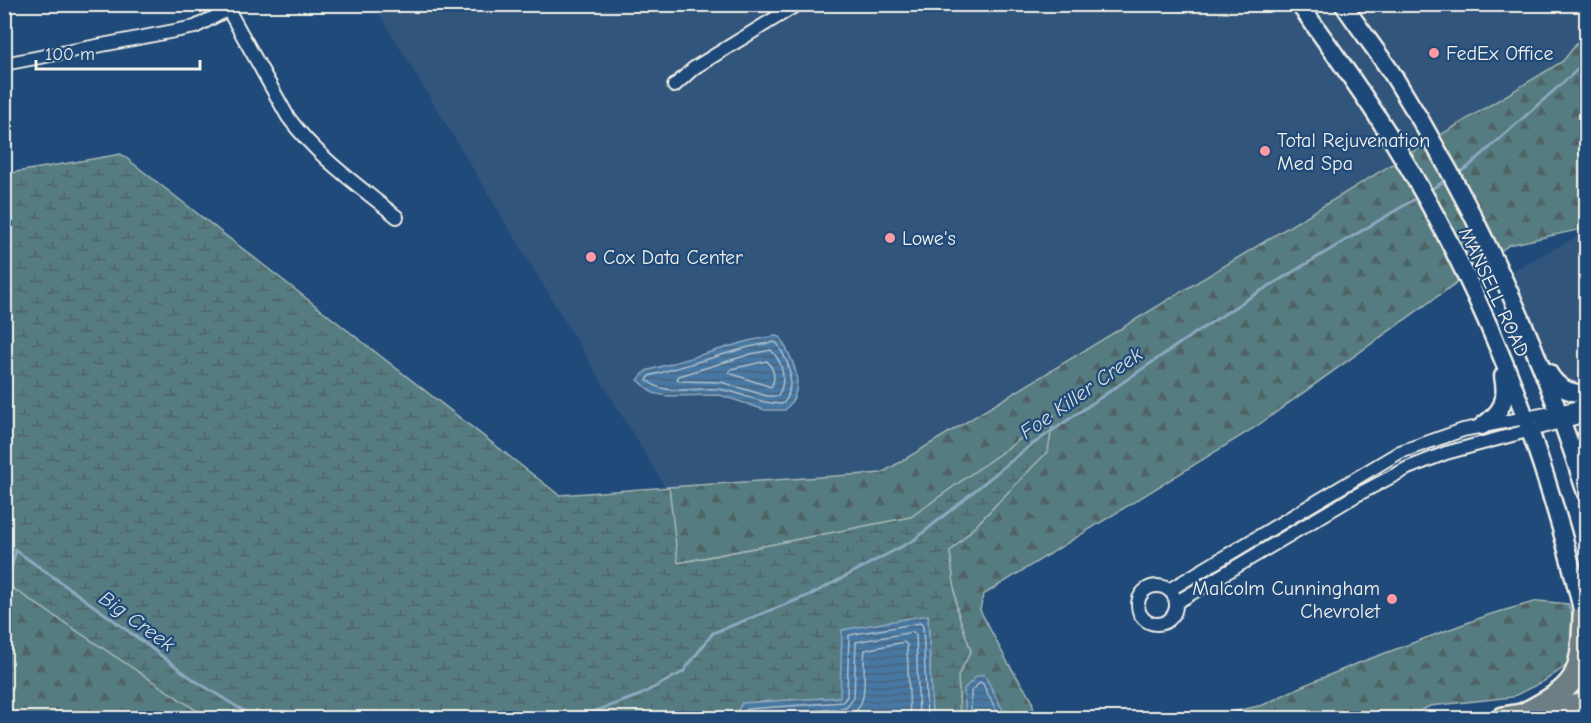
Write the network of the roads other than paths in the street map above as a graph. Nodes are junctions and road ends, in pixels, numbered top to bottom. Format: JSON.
{"nodes":[{"id":1,"x":798,"y":4,"type":"edge"},
{"id":2,"x":1299,"y":4,"type":"edge"},
{"id":3,"x":1343,"y":4,"type":"edge"},
{"id":4,"x":226,"y":7,"type":"edge"},
{"id":5,"x":4,"y":64,"type":"edge"},
{"id":6,"x":674,"y":86,"type":"dead end"},
{"id":7,"x":397,"y":217,"type":"dead end"},
{"id":8,"x":1530,"y":337,"type":"junction"},
{"id":9,"x":1498,"y":348,"type":"junction"},
{"id":10,"x":1587,"y":394,"type":"edge"},
{"id":11,"x":1587,"y":404,"type":"edge"},
{"id":12,"x":1587,"y":415,"type":"edge"},
{"id":13,"x":1561,"y":417,"type":"junction"},
{"id":14,"x":1527,"y":424,"type":"junction"},
{"id":15,"x":1482,"y":426,"type":"junction"},
{"id":16,"x":1587,"y":438,"type":"edge"},
{"id":17,"x":1587,"y":462,"type":"edge"},
{"id":18,"x":1587,"y":493,"type":"edge"},
{"id":19,"x":1169,"y":590,"type":"junction"},
{"id":20,"x":1177,"y":602,"type":"junction"},
{"id":21,"x":1585,"y":621,"type":"edge"},
{"id":22,"x":1587,"y":704,"type":"edge"},
{"id":23,"x":1512,"y":717,"type":"edge"}],
"edges":[{"from":1,"to":6,"type":"street"},
{"from":2,"to":9,"type":"main road","name":"MANSELL ROAD"},
{"from":3,"to":8,"type":"main road","name":"MANSELL ROAD"},
{"from":4,"to":5,"type":"street"},
{"from":4,"to":7,"type":"street"},
{"from":8,"to":10,"type":"main road"},
{"from":8,"to":13,"type":"main road","name":"MANSELL ROAD"},
{"from":9,"to":14,"type":"main road","name":"MANSELL ROAD"},
{"from":9,"to":15,"type":"main road"},
{"from":11,"to":13,"type":"street"},
{"from":12,"to":13,"type":"street"},
{"from":13,"to":14,"type":"street"},
{"from":13,"to":18,"type":"main road","name":"MANSELL ROAD"},
{"from":14,"to":15,"type":"street"},
{"from":14,"to":20,"type":"street"},
{"from":14,"to":21,"type":"main road","name":"MANSELL ROAD"},
{"from":15,"to":19,"type":"street"},
{"from":16,"to":17,"type":"main road"},
{"from":19,"to":20,"type":"street"},
{"from":19,"to":20,"type":"street"},
{"from":21,"to":23,"type":"highway"},
{"from":22,"to":23,"type":"highway"}]}
